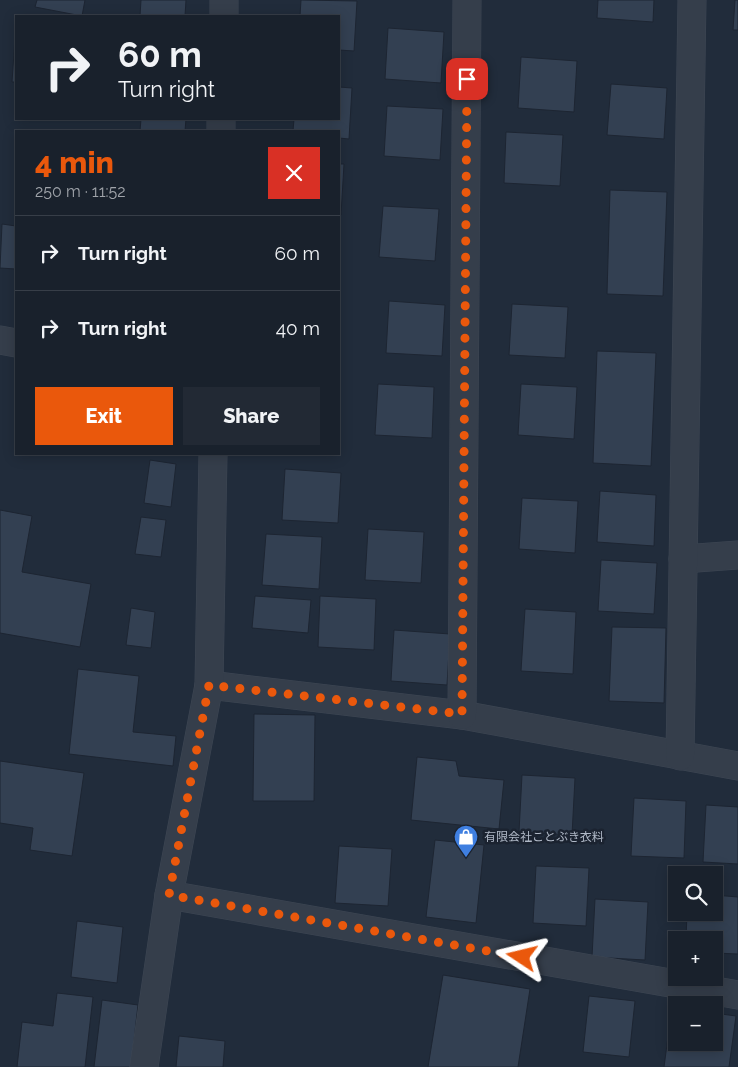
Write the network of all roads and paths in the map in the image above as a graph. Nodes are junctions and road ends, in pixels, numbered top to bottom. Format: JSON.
{"nodes":[{"id":1,"x":224,"y":0,"type":"edge"},
{"id":2,"x":467,"y":0,"type":"edge"},
{"id":3,"x":692,"y":0,"type":"edge"},
{"id":4,"x":224,"y":15,"type":"edge"},
{"id":5,"x":0,"y":340,"type":"edge"},
{"id":6,"x":15,"y":343,"type":"edge"},
{"id":7,"x":213,"y":455,"type":"edge"},
{"id":8,"x":738,"y":555,"type":"edge"},
{"id":9,"x":683,"y":559,"type":"junction"},
{"id":10,"x":209,"y":685,"type":"junction"},
{"id":11,"x":462,"y":714,"type":"junction"},
{"id":12,"x":680,"y":756,"type":"junction"},
{"id":13,"x":738,"y":766,"type":"edge"},
{"id":14,"x":169,"y":895,"type":"junction"},
{"id":15,"x":738,"y":995,"type":"edge"},
{"id":16,"x":144,"y":1067,"type":"edge"}],
"edges":[{"from":1,"to":4,"type":"street"},
{"from":2,"to":11,"type":"street"},
{"from":3,"to":9,"type":"street"},
{"from":5,"to":6,"type":"street"},
{"from":7,"to":10,"type":"street"},
{"from":8,"to":9,"type":"street"},
{"from":9,"to":12,"type":"street"},
{"from":10,"to":11,"type":"street"},
{"from":10,"to":14,"type":"street"},
{"from":11,"to":12,"type":"street"},
{"from":12,"to":13,"type":"street"},
{"from":14,"to":15,"type":"street"},
{"from":14,"to":16,"type":"street"}]}
